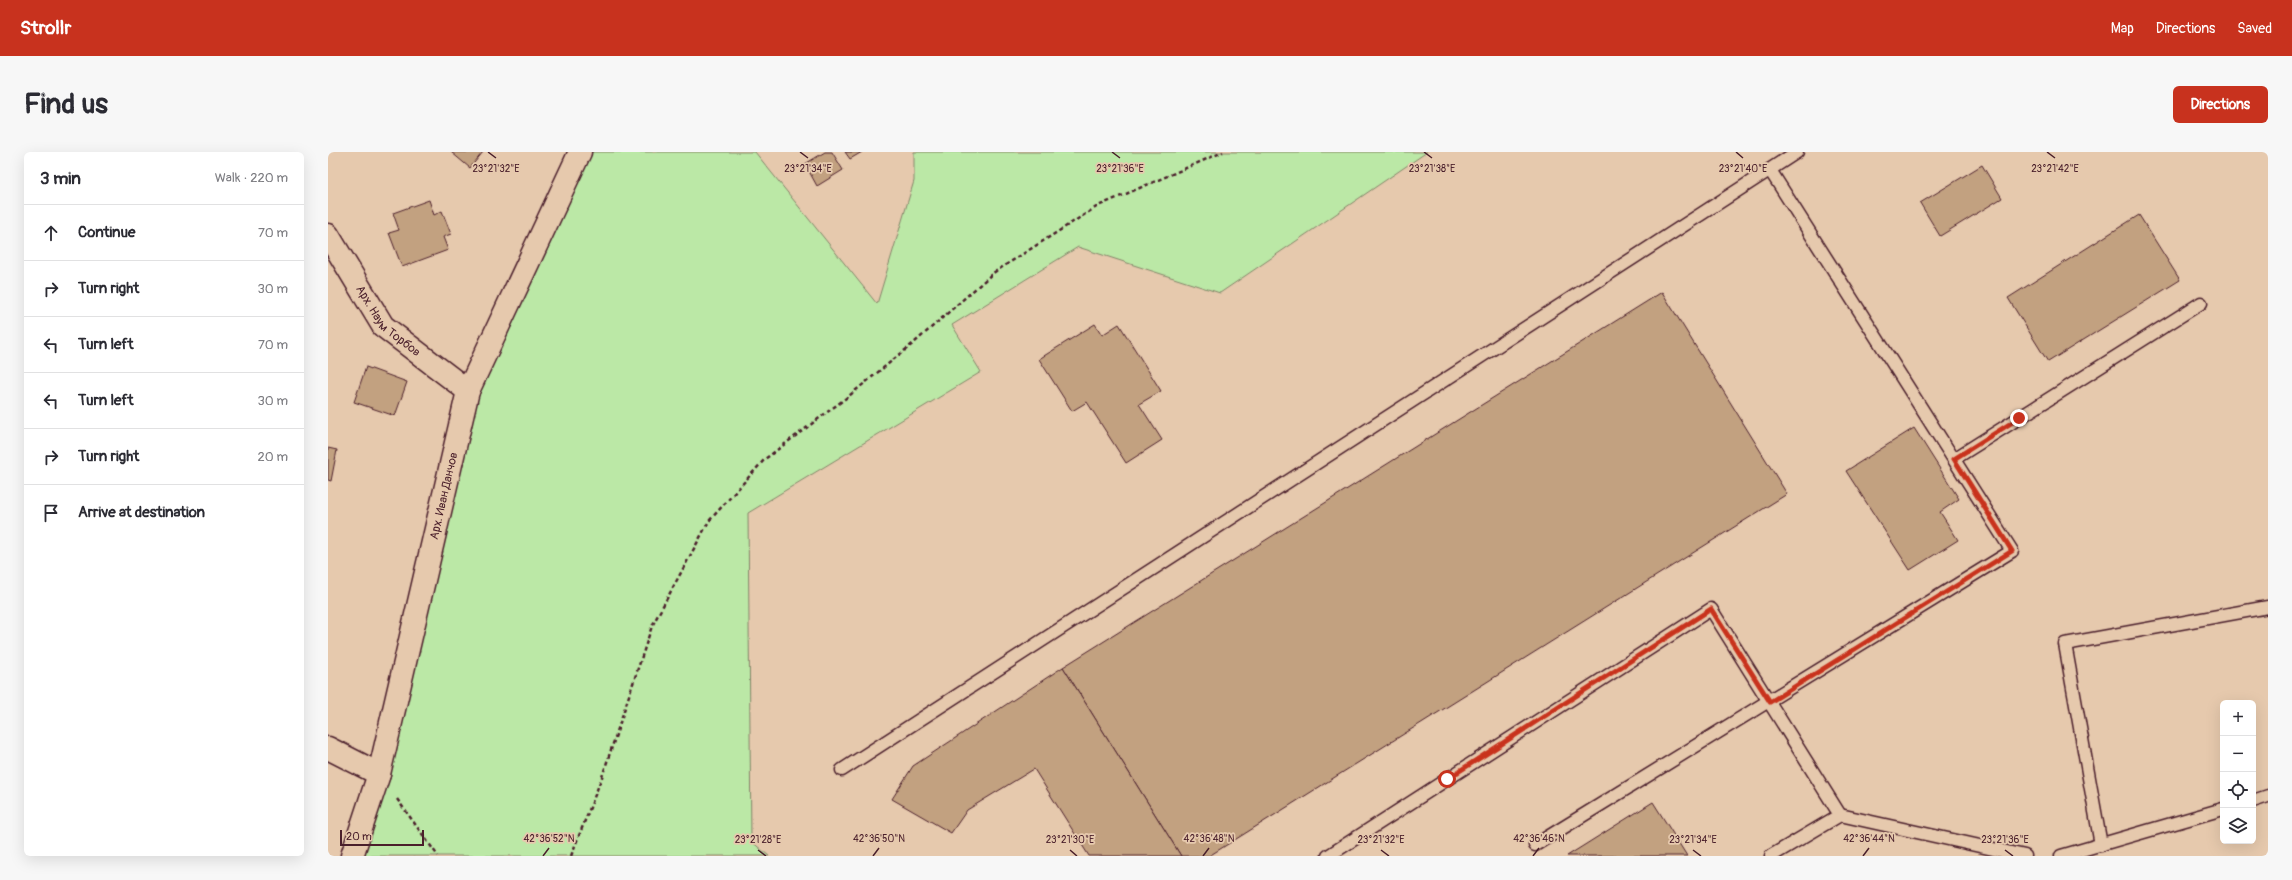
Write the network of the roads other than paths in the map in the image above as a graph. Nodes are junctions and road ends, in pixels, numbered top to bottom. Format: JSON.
{"nodes":[{"id":1,"x":580,"y":152,"type":"edge"},
{"id":2,"x":1797,"y":152,"type":"edge"},
{"id":3,"x":1770,"y":170,"type":"junction"},
{"id":4,"x":328,"y":234,"type":"edge"},
{"id":5,"x":2201,"y":303,"type":"dead end"},
{"id":6,"x":468,"y":391,"type":"junction"},
{"id":7,"x":1954,"y":459,"type":"junction"},
{"id":8,"x":2268,"y":607,"type":"edge"},
{"id":9,"x":1770,"y":702,"type":"junction"},
{"id":10,"x":328,"y":748,"type":"edge"},
{"id":11,"x":842,"y":770,"type":"dead end"},
{"id":12,"x":379,"y":774,"type":"junction"},
{"id":13,"x":2268,"y":796,"type":"edge"},
{"id":14,"x":2256,"y":800,"type":"edge"},
{"id":15,"x":2220,"y":811,"type":"edge"},
{"id":16,"x":1840,"y":815,"type":"junction"},
{"id":17,"x":1535,"y":845,"type":"dead end"},
{"id":18,"x":2101,"y":845,"type":"junction"},
{"id":19,"x":352,"y":856,"type":"edge"},
{"id":20,"x":1328,"y":856,"type":"edge"},
{"id":21,"x":1771,"y":856,"type":"edge"},
{"id":22,"x":2025,"y":856,"type":"edge"},
{"id":23,"x":2061,"y":856,"type":"edge"}],
"edges":[{"from":1,"to":6,"type":"street","name":"Арх. Иван Данчов"},
{"from":2,"to":3,"type":"lane"},
{"from":3,"to":7,"type":"lane"},
{"from":3,"to":11,"type":"lane"},
{"from":4,"to":6,"type":"street","name":"Арх. Наум Торбов"},
{"from":5,"to":7,"type":"lane"},
{"from":6,"to":12,"type":"street","name":"Арх. Иван Данчов"},
{"from":7,"to":9,"type":"lane"},
{"from":8,"to":18,"type":"lane"},
{"from":9,"to":16,"type":"lane"},
{"from":9,"to":17,"type":"lane"},
{"from":9,"to":20,"type":"lane"},
{"from":10,"to":12,"type":"street"},
{"from":12,"to":19,"type":"street","name":"Арх. Иван Данчов"},
{"from":13,"to":14,"type":"lane"},
{"from":15,"to":18,"type":"lane"},
{"from":16,"to":21,"type":"lane"},
{"from":16,"to":22,"type":"lane"},
{"from":18,"to":23,"type":"lane"}]}
